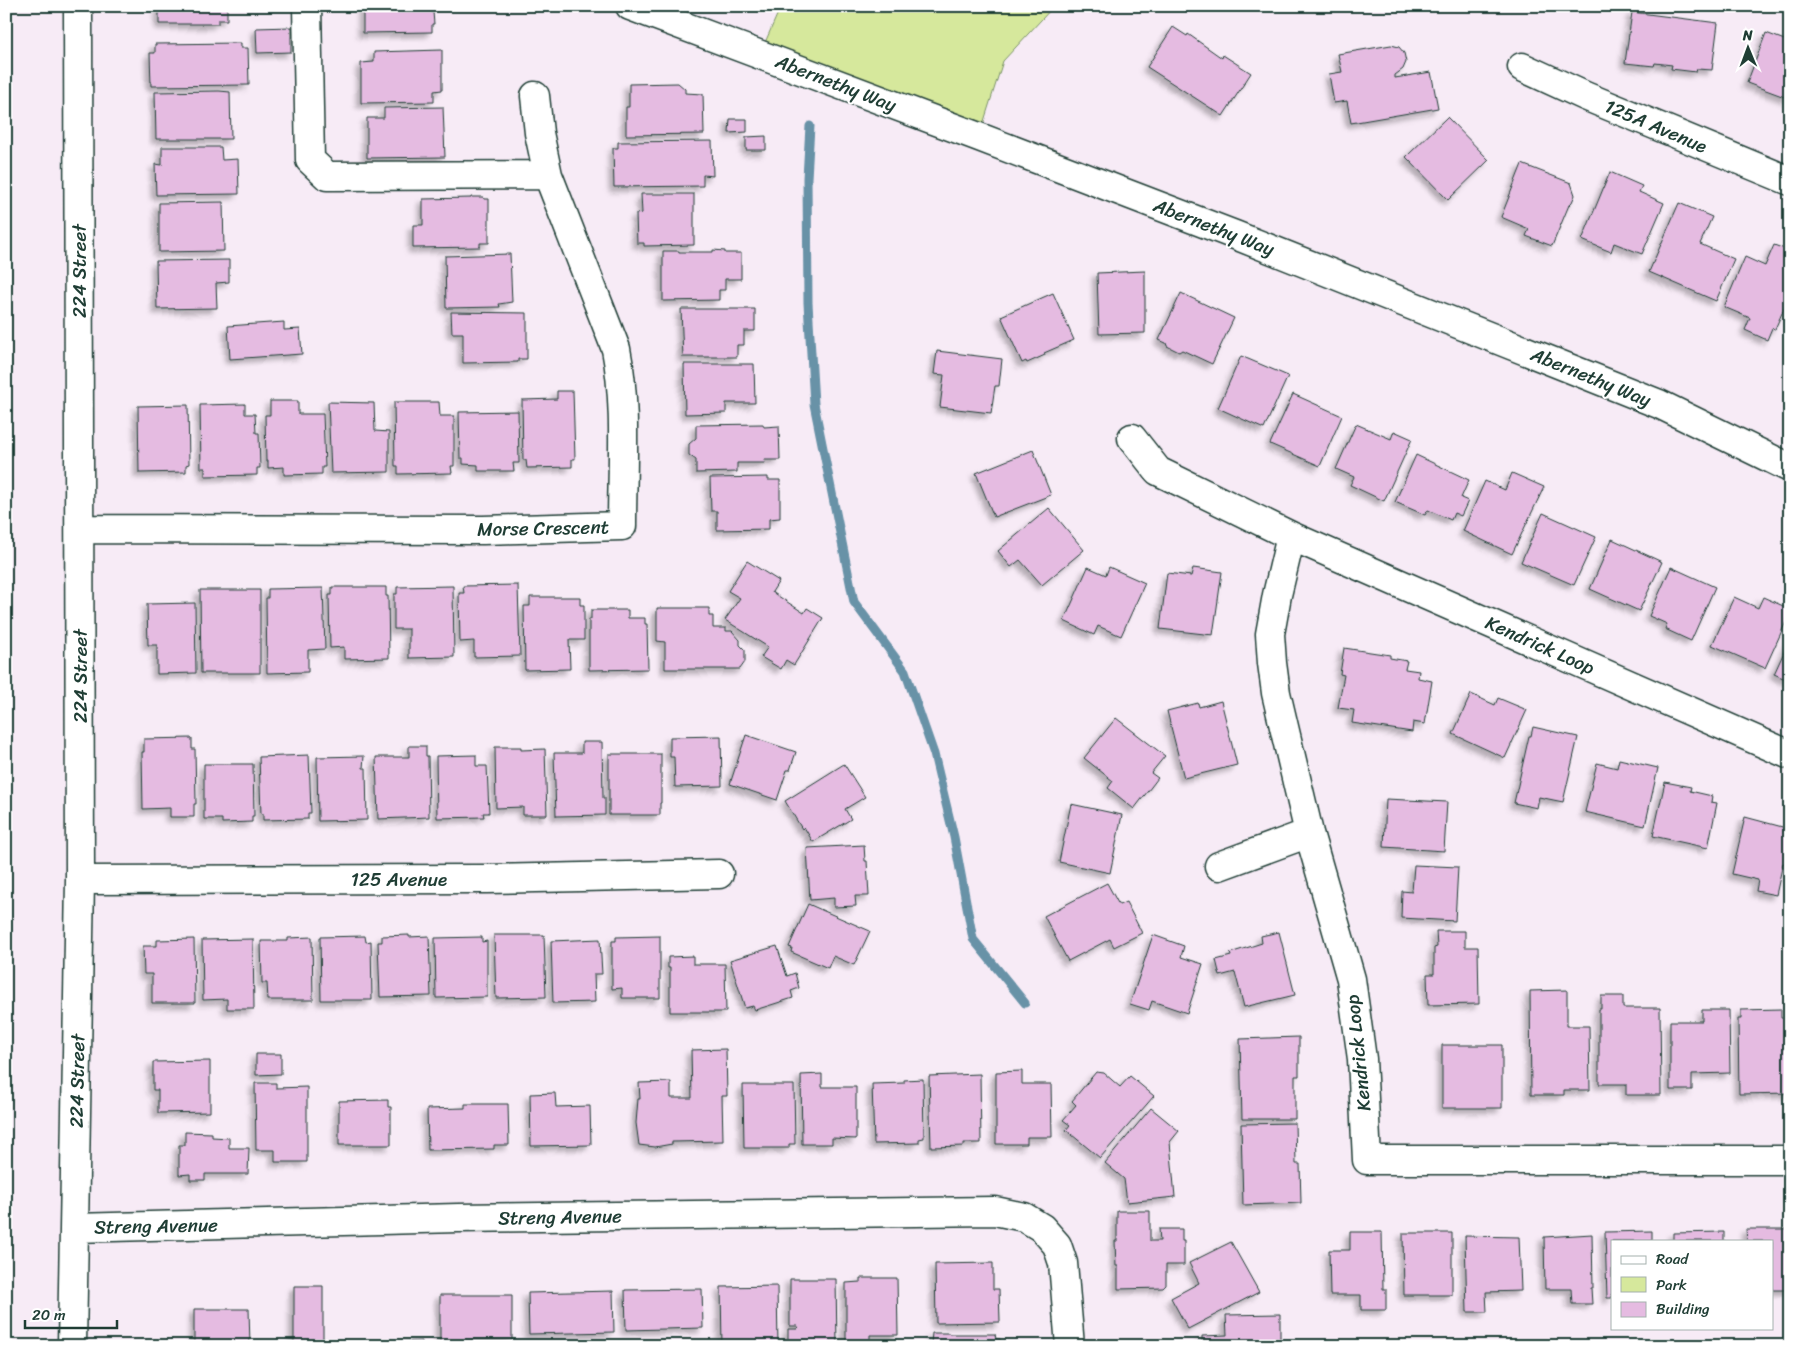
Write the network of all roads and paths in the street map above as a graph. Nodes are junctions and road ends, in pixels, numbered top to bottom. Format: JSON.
{"nodes":[{"id":1,"x":78,"y":6,"type":"edge"},
{"id":2,"x":307,"y":6,"type":"edge"},
{"id":3,"x":630,"y":6,"type":"edge"},
{"id":4,"x":1522,"y":67,"type":"dead end"},
{"id":5,"x":535,"y":96,"type":"dead end"},
{"id":6,"x":548,"y":175,"type":"junction"},
{"id":7,"x":1790,"y":181,"type":"edge"},
{"id":8,"x":1132,"y":438,"type":"dead end"},
{"id":9,"x":1790,"y":468,"type":"edge"},
{"id":10,"x":80,"y":529,"type":"junction"},
{"id":11,"x":1291,"y":536,"type":"junction"},
{"id":12,"x":1790,"y":755,"type":"edge"},
{"id":13,"x":1309,"y":833,"type":"junction"},
{"id":14,"x":1219,"y":866,"type":"dead end"},
{"id":15,"x":719,"y":874,"type":"dead end"},
{"id":16,"x":80,"y":880,"type":"junction"},
{"id":17,"x":1790,"y":1160,"type":"edge"},
{"id":18,"x":75,"y":1228,"type":"junction"},
{"id":19,"x":72,"y":1346,"type":"edge"},
{"id":20,"x":1070,"y":1346,"type":"edge"}],
"edges":[{"from":1,"to":10,"type":"street","name":"224 Street"},
{"from":2,"to":6,"type":"street"},
{"from":3,"to":9,"type":"street","name":"Abernethy Way"},
{"from":4,"to":7,"type":"street","name":"125A Avenue"},
{"from":5,"to":6,"type":"street","name":"Morse Crescent"},
{"from":6,"to":10,"type":"street","name":"Morse Crescent"},
{"from":8,"to":11,"type":"street","name":"Kendrick Loop"},
{"from":10,"to":16,"type":"street","name":"224 Street"},
{"from":11,"to":12,"type":"street","name":"Kendrick Loop"},
{"from":11,"to":13,"type":"street","name":"Kendrick Loop"},
{"from":13,"to":14,"type":"street"},
{"from":13,"to":17,"type":"street","name":"Kendrick Loop"},
{"from":15,"to":16,"type":"street","name":"125 Avenue"},
{"from":16,"to":18,"type":"street","name":"224 Street"},
{"from":18,"to":19,"type":"street","name":"224 Street"},
{"from":18,"to":20,"type":"street","name":"Streng Avenue"}]}
